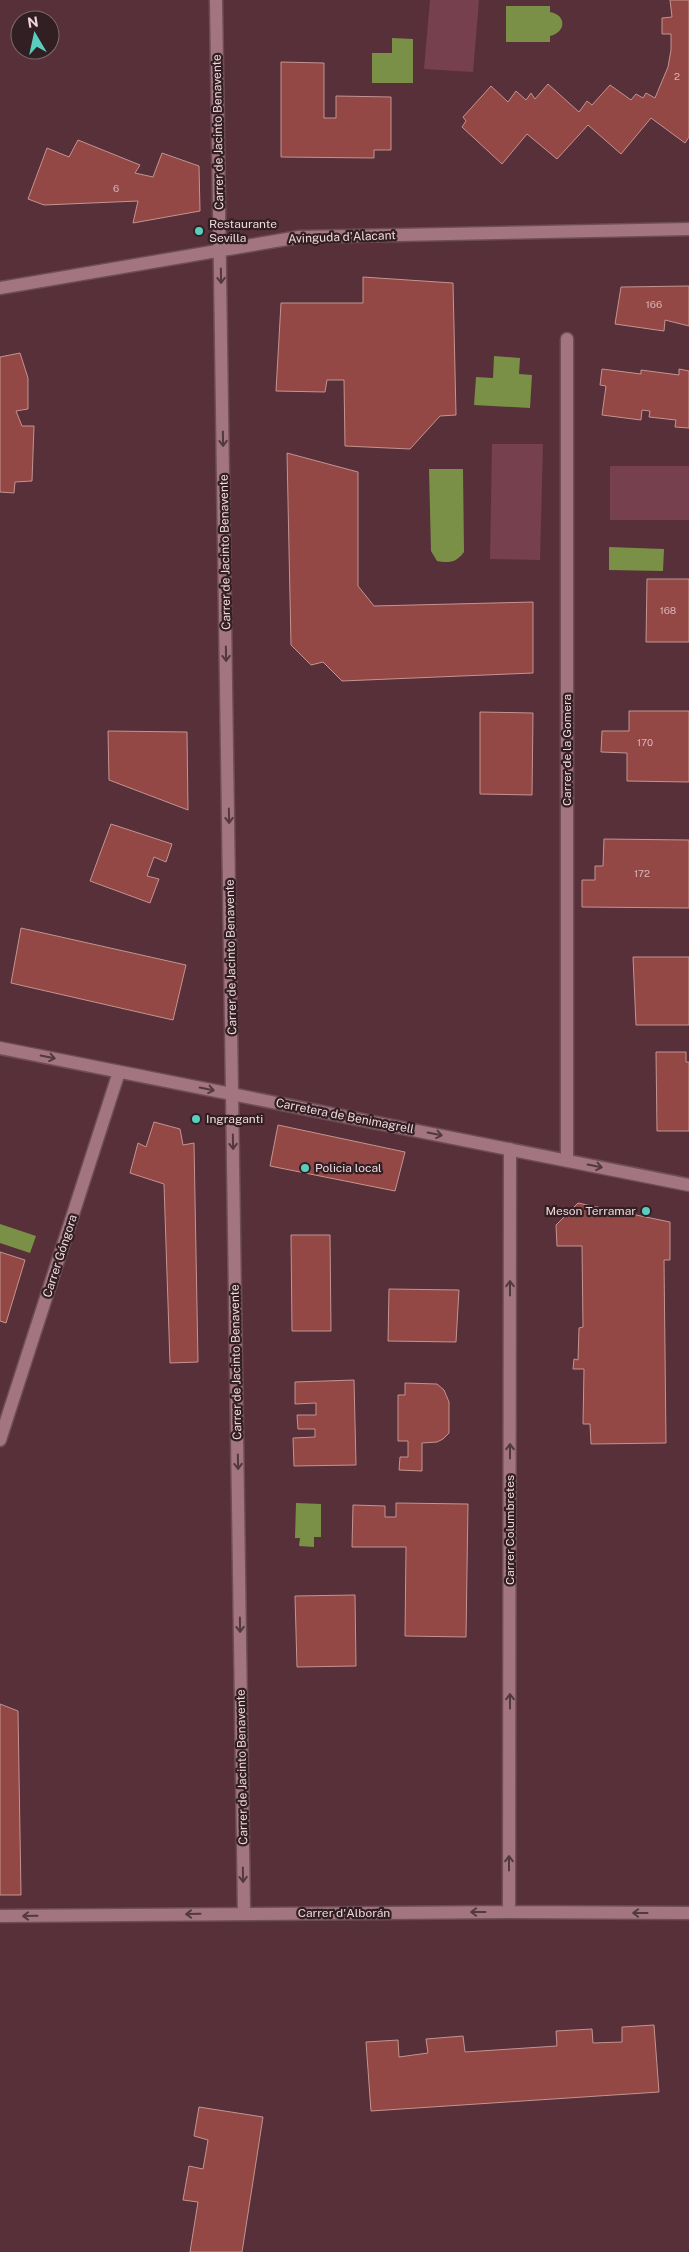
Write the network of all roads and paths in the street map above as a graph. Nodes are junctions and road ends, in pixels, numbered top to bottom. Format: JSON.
{"nodes":[{"id":1,"x":216,"y":0,"type":"edge"},
{"id":2,"x":689,"y":229,"type":"edge"},
{"id":3,"x":220,"y":250,"type":"junction"},
{"id":4,"x":0,"y":288,"type":"edge"},
{"id":5,"x":566,"y":339,"type":"dead end"},
{"id":6,"x":0,"y":1048,"type":"edge"},
{"id":7,"x":119,"y":1072,"type":"junction"},
{"id":8,"x":233,"y":1094,"type":"junction"},
{"id":9,"x":510,"y":1149,"type":"junction"},
{"id":10,"x":567,"y":1160,"type":"junction"},
{"id":11,"x":689,"y":1185,"type":"edge"},
{"id":12,"x":0,"y":1440,"type":"edge"},
{"id":13,"x":509,"y":1912,"type":"junction"},
{"id":14,"x":244,"y":1913,"type":"junction"},
{"id":15,"x":689,"y":1913,"type":"edge"},
{"id":16,"x":0,"y":1916,"type":"edge"}],
"edges":[{"from":1,"to":3,"type":"street","name":"Carrer de Jacinto Benavente"},
{"from":2,"to":3,"type":"street","name":"Avinguda d'Alacant"},
{"from":3,"to":4,"type":"street","name":"Avinguda d'Alacant"},
{"from":3,"to":8,"type":"street","name":"Carrer de Jacinto Benavente","one_way":true},
{"from":5,"to":10,"type":"street","name":"Carrer de la Gomera"},
{"from":6,"to":7,"type":"street","name":"Carretera de Benimagrell","one_way":true},
{"from":7,"to":8,"type":"street","name":"Carretera de Benimagrell","one_way":true},
{"from":7,"to":12,"type":"street","name":"Carrer Góngora"},
{"from":8,"to":9,"type":"street","name":"Carretera de Benimagrell","one_way":true},
{"from":8,"to":14,"type":"street","name":"Carrer de Jacinto Benavente","one_way":true},
{"from":9,"to":10,"type":"street","name":"Carretera de Benimagrell"},
{"from":13,"to":9,"type":"street","name":"Carrer Columbretes","one_way":true},
{"from":10,"to":11,"type":"street","name":"Carretera de Benimagrell","one_way":true},
{"from":13,"to":14,"type":"street","name":"Carrer d'Alborán","one_way":true},
{"from":15,"to":13,"type":"street","name":"Carrer d'Alborán","one_way":true},
{"from":14,"to":16,"type":"street","name":"Carrer d'Alborán","one_way":true}]}
